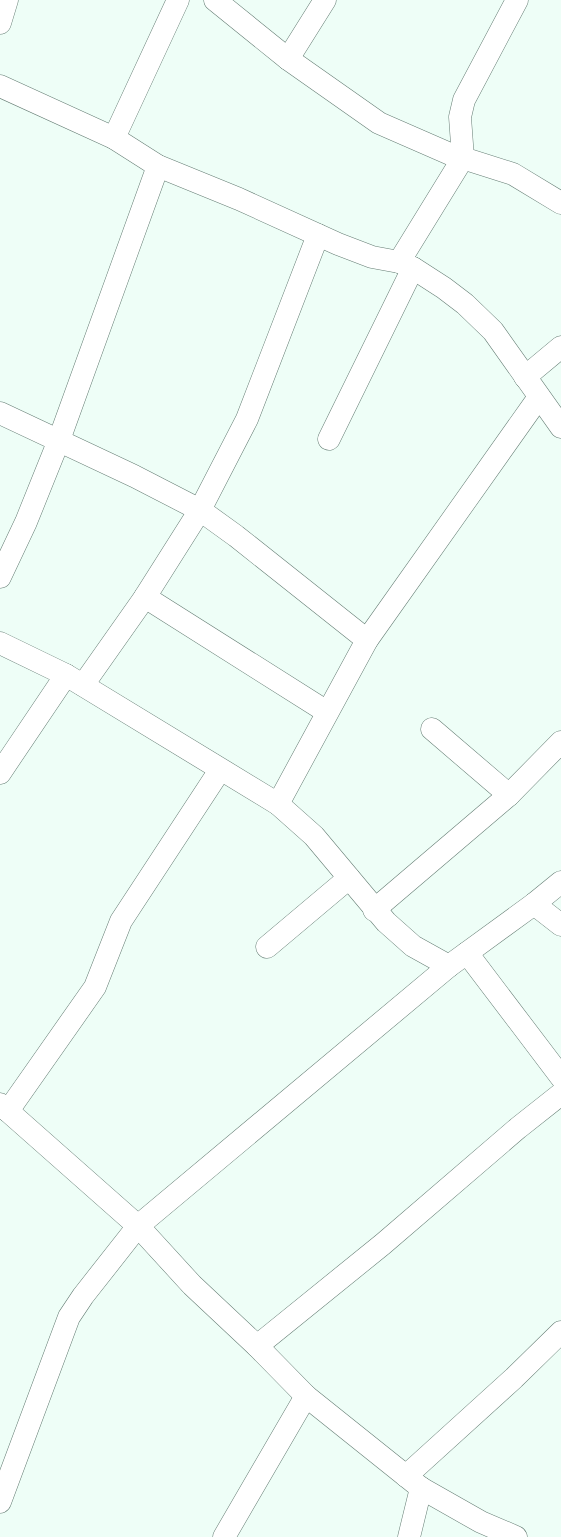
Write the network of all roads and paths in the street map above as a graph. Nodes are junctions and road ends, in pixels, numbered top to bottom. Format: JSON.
{"nodes":[{"id":1,"x":7,"y":0,"type":"edge"},
{"id":2,"x":178,"y":0,"type":"edge"},
{"id":3,"x":215,"y":0,"type":"edge"},
{"id":4,"x":325,"y":0,"type":"edge"},
{"id":5,"x":517,"y":0,"type":"edge"},
{"id":6,"x":0,"y":23,"type":"edge"},
{"id":7,"x":288,"y":59,"type":"junction"},
{"id":8,"x":1,"y":91,"type":"edge"},
{"id":9,"x":114,"y":138,"type":"junction"},
{"id":10,"x":463,"y":158,"type":"junction"},
{"id":11,"x":158,"y":166,"type":"junction"},
{"id":12,"x":561,"y":203,"type":"edge"},
{"id":13,"x":318,"y":235,"type":"junction"},
{"id":14,"x":406,"y":265,"type":"junction"},
{"id":15,"x":561,"y":347,"type":"edge"},
{"id":16,"x":525,"y":377,"type":"junction"},
{"id":17,"x":538,"y":397,"type":"junction"},
{"id":18,"x":0,"y":413,"type":"edge"},
{"id":19,"x":561,"y":427,"type":"edge"},
{"id":20,"x":329,"y":439,"type":"dead end"},
{"id":21,"x":59,"y":440,"type":"junction"},
{"id":22,"x":200,"y":510,"type":"junction"},
{"id":23,"x":0,"y":577,"type":"edge"},
{"id":24,"x":145,"y":597,"type":"junction"},
{"id":25,"x":367,"y":640,"type":"junction"},
{"id":26,"x":0,"y":643,"type":"edge"},
{"id":27,"x":75,"y":680,"type":"junction"},
{"id":28,"x":327,"y":712,"type":"junction"},
{"id":29,"x":432,"y":729,"type":"dead end"},
{"id":30,"x":561,"y":742,"type":"edge"},
{"id":31,"x":220,"y":770,"type":"junction"},
{"id":32,"x":0,"y":773,"type":"edge"},
{"id":33,"x":509,"y":795,"type":"junction"},
{"id":34,"x":278,"y":804,"type":"junction"},
{"id":35,"x":349,"y":878,"type":"junction"},
{"id":36,"x":561,"y":882,"type":"edge"},
{"id":37,"x":534,"y":904,"type":"junction"},
{"id":38,"x":374,"y":910,"type":"junction"},
{"id":39,"x":561,"y":925,"type":"edge"},
{"id":40,"x":267,"y":946,"type":"dead end"},
{"id":41,"x":467,"y":953,"type":"junction"},
{"id":42,"x":449,"y":966,"type":"junction"},
{"id":43,"x":561,"y":1077,"type":"edge"},
{"id":44,"x":561,"y":1094,"type":"edge"},
{"id":45,"x":4,"y":1108,"type":"edge"},
{"id":46,"x":138,"y":1226,"type":"junction"},
{"id":47,"x":561,"y":1332,"type":"edge"},
{"id":48,"x":257,"y":1346,"type":"junction"},
{"id":49,"x":306,"y":1396,"type":"junction"},
{"id":50,"x":413,"y":1482,"type":"junction"},
{"id":51,"x":0,"y":1502,"type":"edge"},
{"id":52,"x":224,"y":1537,"type":"edge"},
{"id":53,"x":409,"y":1537,"type":"edge"},
{"id":54,"x":516,"y":1537,"type":"edge"}],
"edges":[{"from":1,"to":6,"type":"street"},
{"from":2,"to":9,"type":"street"},
{"from":3,"to":7,"type":"street"},
{"from":4,"to":7,"type":"street"},
{"from":5,"to":10,"type":"street"},
{"from":7,"to":10,"type":"street"},
{"from":8,"to":9,"type":"street"},
{"from":9,"to":11,"type":"street"},
{"from":10,"to":12,"type":"street"},
{"from":10,"to":14,"type":"street"},
{"from":11,"to":13,"type":"street"},
{"from":11,"to":21,"type":"street"},
{"from":13,"to":14,"type":"street"},
{"from":13,"to":22,"type":"street"},
{"from":14,"to":16,"type":"street"},
{"from":14,"to":20,"type":"street"},
{"from":15,"to":16,"type":"street"},
{"from":16,"to":17,"type":"street"},
{"from":17,"to":19,"type":"street"},
{"from":17,"to":25,"type":"street"},
{"from":18,"to":21,"type":"street"},
{"from":21,"to":22,"type":"street"},
{"from":21,"to":23,"type":"street"},
{"from":22,"to":24,"type":"street"},
{"from":22,"to":25,"type":"street"},
{"from":24,"to":27,"type":"street"},
{"from":24,"to":28,"type":"street"},
{"from":25,"to":28,"type":"street"},
{"from":26,"to":27,"type":"street"},
{"from":27,"to":31,"type":"street"},
{"from":27,"to":32,"type":"street"},
{"from":28,"to":34,"type":"street"},
{"from":29,"to":33,"type":"street"},
{"from":30,"to":33,"type":"street"},
{"from":31,"to":34,"type":"street"},
{"from":31,"to":45,"type":"street"},
{"from":33,"to":38,"type":"street"},
{"from":34,"to":35,"type":"street"},
{"from":35,"to":38,"type":"street"},
{"from":35,"to":40,"type":"street"},
{"from":36,"to":37,"type":"street"},
{"from":37,"to":39,"type":"street"},
{"from":37,"to":41,"type":"street"},
{"from":38,"to":42,"type":"street"},
{"from":41,"to":42,"type":"street"},
{"from":41,"to":43,"type":"street"},
{"from":42,"to":46,"type":"street"},
{"from":44,"to":48,"type":"street"},
{"from":45,"to":46,"type":"street"},
{"from":46,"to":48,"type":"street"},
{"from":46,"to":51,"type":"street"},
{"from":47,"to":50,"type":"street"},
{"from":48,"to":49,"type":"street"},
{"from":49,"to":50,"type":"street"},
{"from":49,"to":52,"type":"street"},
{"from":50,"to":53,"type":"street"},
{"from":50,"to":54,"type":"street"}]}
